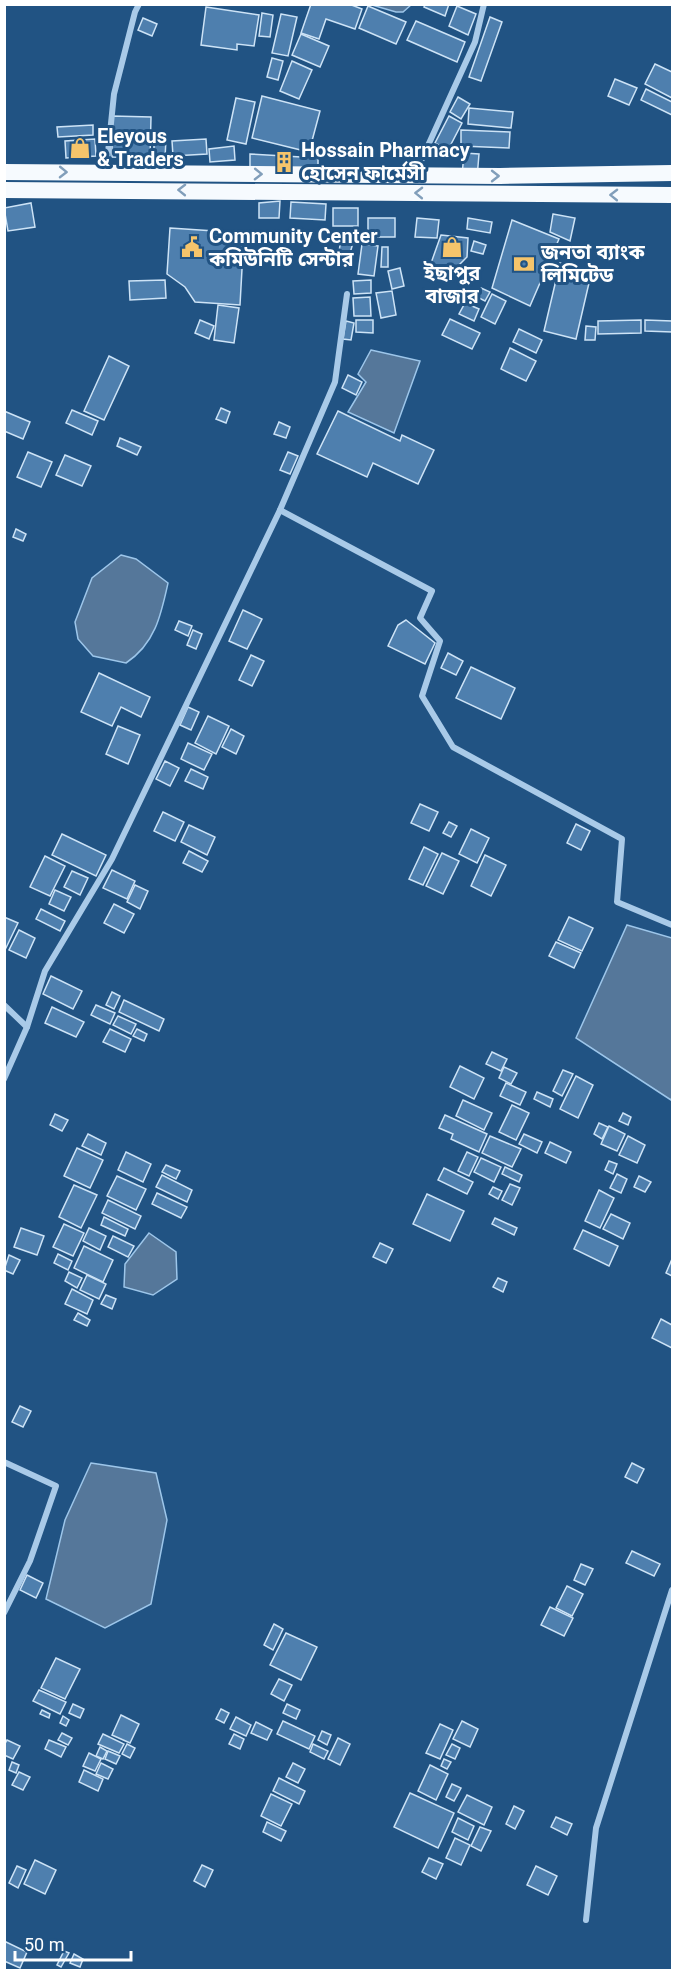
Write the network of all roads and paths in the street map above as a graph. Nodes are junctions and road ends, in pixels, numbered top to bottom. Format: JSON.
{"nodes":[{"id":1,"x":139,"y":4,"type":"edge"},
{"id":2,"x":484,"y":4,"type":"edge"},
{"id":3,"x":4,"y":172,"type":"edge"},
{"id":4,"x":106,"y":173,"type":"junction"},
{"id":5,"x":672,"y":173,"type":"edge"},
{"id":6,"x":415,"y":175,"type":"junction"},
{"id":7,"x":4,"y":190,"type":"edge"},
{"id":8,"x":672,"y":195,"type":"edge"},
{"id":9,"x":347,"y":294,"type":"dead end"},
{"id":10,"x":280,"y":510,"type":"junction"},
{"id":11,"x":672,"y":925,"type":"edge"},
{"id":12,"x":4,"y":1005,"type":"edge"},
{"id":13,"x":27,"y":1027,"type":"junction"},
{"id":14,"x":4,"y":1079,"type":"edge"},
{"id":15,"x":4,"y":1462,"type":"edge"},
{"id":16,"x":672,"y":1590,"type":"edge"},
{"id":17,"x":4,"y":1612,"type":"edge"},
{"id":18,"x":586,"y":1920,"type":"dead end"}],
"edges":[{"from":1,"to":4,"type":"street"},
{"from":2,"to":6,"type":"street"},
{"from":3,"to":4,"type":"highway","one_way":true},
{"from":4,"to":6,"type":"highway","one_way":true},
{"from":6,"to":5,"type":"highway","one_way":true},
{"from":8,"to":7,"type":"highway","one_way":true},
{"from":9,"to":10,"type":"street"},
{"from":10,"to":11,"type":"street"},
{"from":10,"to":13,"type":"street"},
{"from":12,"to":13,"type":"street"},
{"from":13,"to":14,"type":"street"},
{"from":15,"to":17,"type":"street"},
{"from":16,"to":18,"type":"street"}]}
